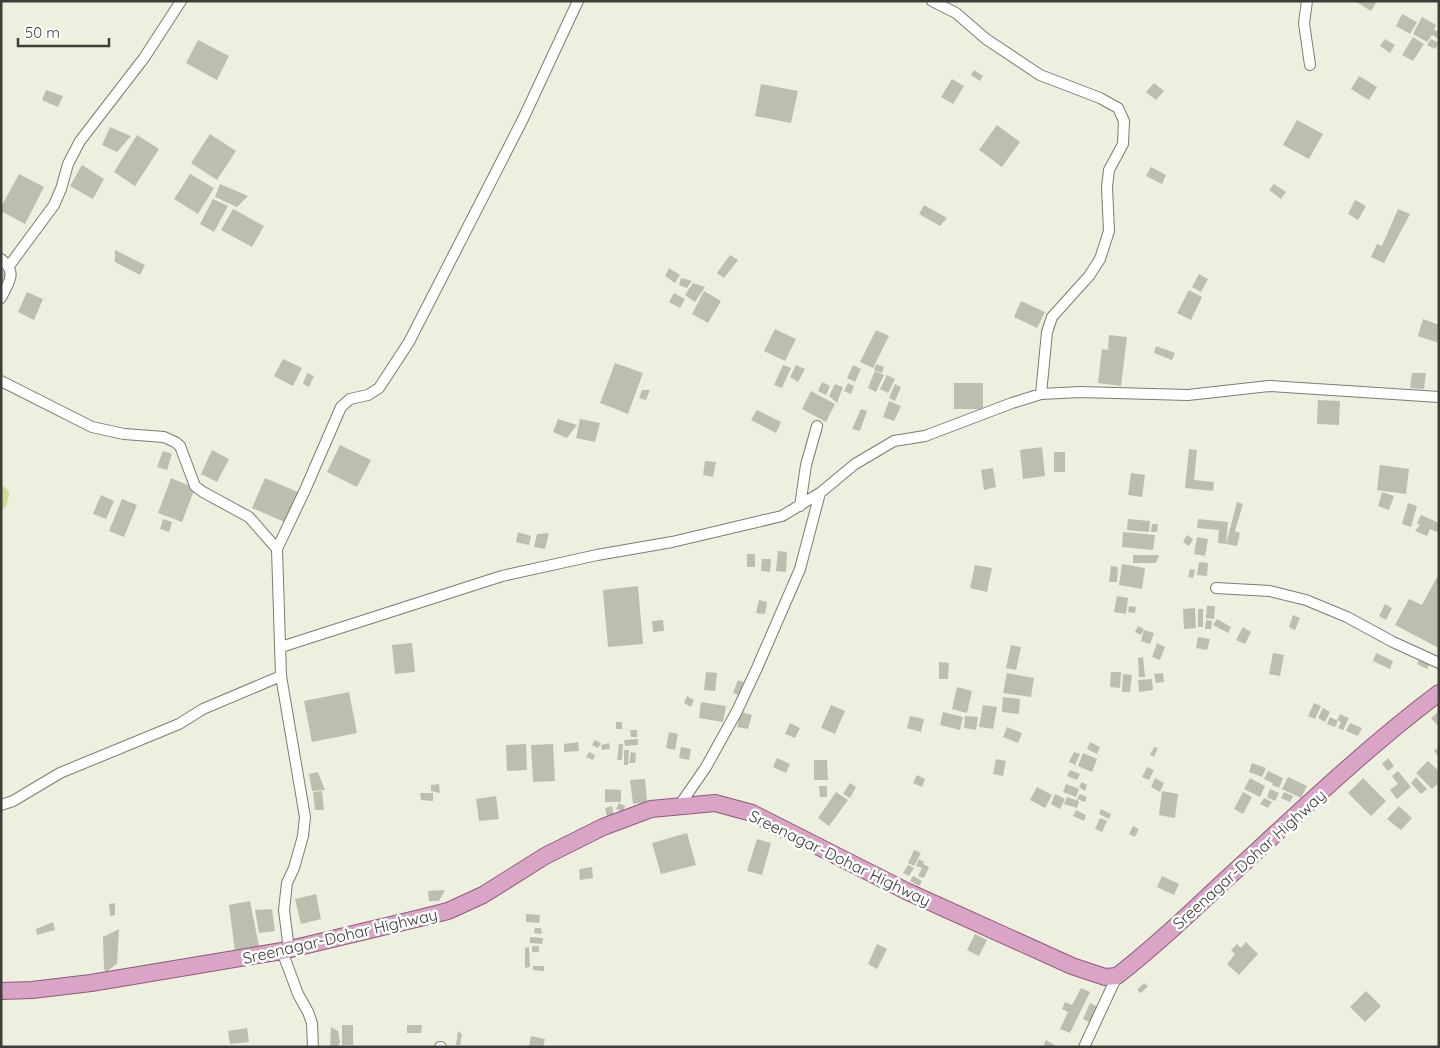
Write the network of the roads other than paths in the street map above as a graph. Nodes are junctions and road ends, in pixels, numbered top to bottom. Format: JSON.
{"nodes":[{"id":1,"x":181,"y":1,"type":"edge"},
{"id":2,"x":578,"y":1,"type":"edge"},
{"id":3,"x":932,"y":1,"type":"edge"},
{"id":4,"x":1307,"y":1,"type":"edge"},
{"id":5,"x":1310,"y":64,"type":"dead end"},
{"id":6,"x":1,"y":259,"type":"edge"},
{"id":7,"x":9,"y":266,"type":"junction"},
{"id":8,"x":1,"y":298,"type":"edge"},
{"id":9,"x":1,"y":381,"type":"edge"},
{"id":10,"x":1041,"y":394,"type":"junction"},
{"id":11,"x":1439,"y":398,"type":"edge"},
{"id":12,"x":817,"y":426,"type":"dead end"},
{"id":13,"x":820,"y":493,"type":"junction"},
{"id":14,"x":800,"y":506,"type":"junction"},
{"id":15,"x":277,"y":549,"type":"junction"},
{"id":16,"x":1216,"y":588,"type":"dead end"},
{"id":17,"x":281,"y":647,"type":"junction"},
{"id":18,"x":1439,"y":663,"type":"edge"},
{"id":19,"x":282,"y":676,"type":"junction"},
{"id":20,"x":1439,"y":693,"type":"edge"},
{"id":21,"x":1,"y":805,"type":"edge"},
{"id":22,"x":679,"y":806,"type":"junction"},
{"id":23,"x":285,"y":951,"type":"junction"},
{"id":24,"x":1117,"y":976,"type":"junction"},
{"id":25,"x":1,"y":991,"type":"edge"},
{"id":26,"x":313,"y":1047,"type":"edge"},
{"id":27,"x":1084,"y":1047,"type":"edge"}],
"edges":[{"from":1,"to":7,"type":"street"},
{"from":2,"to":15,"type":"street"},
{"from":3,"to":10,"type":"street"},
{"from":4,"to":5,"type":"street"},
{"from":6,"to":7,"type":"street"},
{"from":7,"to":8,"type":"street"},
{"from":9,"to":15,"type":"street"},
{"from":10,"to":11,"type":"street"},
{"from":10,"to":13,"type":"street"},
{"from":12,"to":14,"type":"street"},
{"from":13,"to":14,"type":"street"},
{"from":13,"to":22,"type":"street"},
{"from":14,"to":17,"type":"street"},
{"from":15,"to":17,"type":"street"},
{"from":16,"to":18,"type":"street"},
{"from":17,"to":19,"type":"street"},
{"from":19,"to":21,"type":"street"},
{"from":19,"to":23,"type":"street"},
{"from":20,"to":24,"type":"main road","name":"Sreenagar-Dohar Highway"},
{"from":22,"to":23,"type":"main road","name":"Sreenagar-Dohar Highway"},
{"from":22,"to":24,"type":"main road","name":"Sreenagar-Dohar Highway"},
{"from":23,"to":25,"type":"main road","name":"Sreenagar-Dohar Highway"},
{"from":23,"to":26,"type":"street"},
{"from":24,"to":27,"type":"street"}]}
